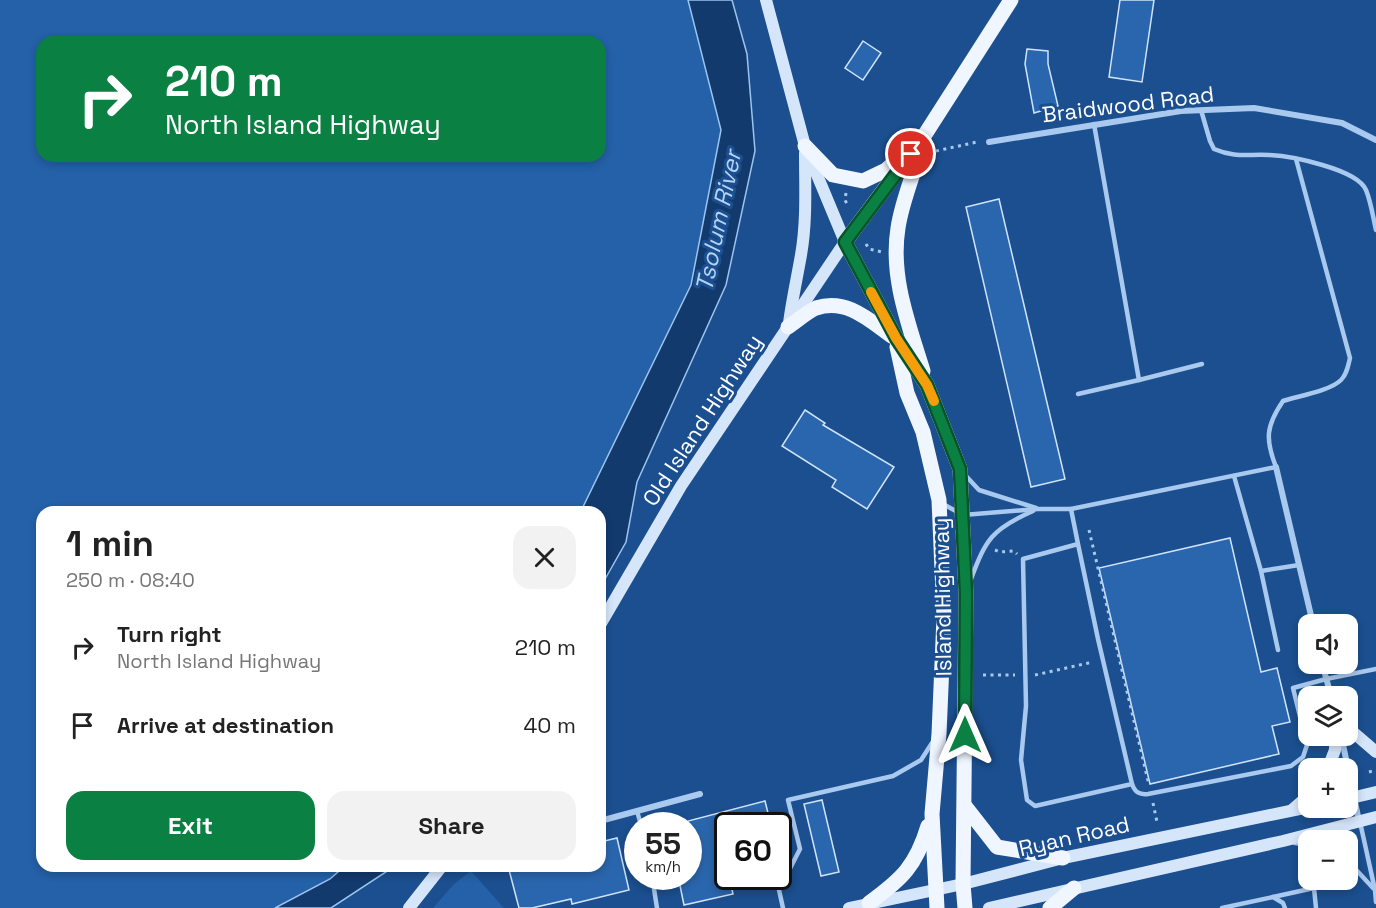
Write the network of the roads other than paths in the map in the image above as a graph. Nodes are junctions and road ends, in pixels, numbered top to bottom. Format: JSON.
{"nodes":[{"id":1,"x":766,"y":0,"type":"edge"},
{"id":2,"x":1011,"y":0,"type":"edge"},
{"id":3,"x":1201,"y":110,"type":"junction"},
{"id":4,"x":1094,"y":124,"type":"junction"},
{"id":5,"x":924,"y":136,"type":"junction"},
{"id":6,"x":1376,"y":140,"type":"edge"},
{"id":7,"x":989,"y":142,"type":"dead end"},
{"id":8,"x":805,"y":146,"type":"junction"},
{"id":9,"x":1296,"y":159,"type":"junction"},
{"id":10,"x":1376,"y":230,"type":"edge"},
{"id":11,"x":845,"y":242,"type":"junction"},
{"id":12,"x":788,"y":327,"type":"junction"},
{"id":13,"x":896,"y":338,"type":"junction"},
{"id":14,"x":1202,"y":364,"type":"dead end"},
{"id":15,"x":1139,"y":380,"type":"junction"},
{"id":16,"x":927,"y":385,"type":"junction"},
{"id":17,"x":1078,"y":394,"type":"dead end"},
{"id":18,"x":1276,"y":467,"type":"junction"},
{"id":19,"x":960,"y":469,"type":"junction"},
{"id":20,"x":1234,"y":476,"type":"junction"},
{"id":21,"x":939,"y":500,"type":"junction"},
{"id":22,"x":1038,"y":509,"type":"junction"},
{"id":23,"x":1071,"y":509,"type":"junction"},
{"id":24,"x":963,"y":515,"type":"junction"},
{"id":25,"x":1078,"y":544,"type":"junction"},
{"id":26,"x":1299,"y":565,"type":"junction"},
{"id":27,"x":1260,"y":571,"type":"junction"},
{"id":28,"x":966,"y":593,"type":"junction"},
{"id":29,"x":1311,"y":614,"type":"edge"},
{"id":30,"x":606,"y":615,"type":"edge"},
{"id":31,"x":1278,"y":650,"type":"dead end"},
{"id":32,"x":1376,"y":669,"type":"edge"},
{"id":33,"x":1325,"y":674,"type":"edge"},
{"id":34,"x":1326,"y":679,"type":"junction"},
{"id":35,"x":1328,"y":686,"type":"edge"},
{"id":36,"x":939,"y":734,"type":"junction"},
{"id":37,"x":1358,"y":736,"type":"edge"},
{"id":38,"x":1376,"y":752,"type":"edge"},
{"id":39,"x":1132,"y":784,"type":"junction"},
{"id":40,"x":1376,"y":792,"type":"edge"},
{"id":41,"x":700,"y":794,"type":"dead end"},
{"id":42,"x":1358,"y":796,"type":"edge"},
{"id":43,"x":1298,"y":805,"type":"edge"},
{"id":44,"x":965,"y":806,"type":"junction"},
{"id":45,"x":1298,"y":809,"type":"edge"},
{"id":46,"x":637,"y":811,"type":"joint"},
{"id":47,"x":1291,"y":811,"type":"junction"},
{"id":48,"x":932,"y":814,"type":"junction"},
{"id":49,"x":1376,"y":817,"type":"edge"},
{"id":50,"x":1358,"y":818,"type":"edge"},
{"id":51,"x":606,"y":819,"type":"edge"},
{"id":52,"x":1359,"y":821,"type":"junction"},
{"id":53,"x":1283,"y":841,"type":"junction"},
{"id":54,"x":1298,"y":843,"type":"edge"},
{"id":55,"x":1063,"y":858,"type":"junction"},
{"id":56,"x":1358,"y":871,"type":"edge"},
{"id":57,"x":437,"y":872,"type":"edge"},
{"id":58,"x":963,"y":884,"type":"junction"},
{"id":59,"x":1074,"y":888,"type":"junction"},
{"id":60,"x":935,"y":889,"type":"junction"},
{"id":61,"x":1376,"y":889,"type":"edge"},
{"id":62,"x":654,"y":890,"type":"edge"},
{"id":63,"x":1273,"y":897,"type":"junction"},
{"id":64,"x":869,"y":903,"type":"junction"},
{"id":65,"x":1375,"y":904,"type":"edge"},
{"id":66,"x":408,"y":908,"type":"edge"},
{"id":67,"x":657,"y":908,"type":"edge"},
{"id":68,"x":783,"y":908,"type":"edge"},
{"id":69,"x":849,"y":908,"type":"edge"},
{"id":70,"x":937,"y":908,"type":"edge"},
{"id":71,"x":965,"y":908,"type":"edge"},
{"id":72,"x":989,"y":908,"type":"edge"},
{"id":73,"x":1050,"y":908,"type":"edge"},
{"id":74,"x":1222,"y":908,"type":"edge"},
{"id":75,"x":1285,"y":908,"type":"edge"},
{"id":76,"x":1316,"y":908,"type":"edge"}],
"edges":[{"from":1,"to":8,"type":"main road"},
{"from":2,"to":5,"type":"main road"},
{"from":3,"to":4,"type":"street","name":"Braidwood Road"},
{"from":3,"to":6,"type":"street","name":"Braidwood Road"},
{"from":3,"to":9,"type":"lane"},
{"from":4,"to":7,"type":"street","name":"Braidwood Road"},
{"from":4,"to":15,"type":"lane"},
{"from":5,"to":8,"type":"main road"},
{"from":5,"to":11,"type":"main road"},
{"from":5,"to":16,"type":"main road"},
{"from":8,"to":11,"type":"main road"},
{"from":8,"to":12,"type":"main road"},
{"from":9,"to":10,"type":"lane"},
{"from":9,"to":18,"type":"lane"},
{"from":11,"to":12,"type":"main road","name":"Old Island Highway"},
{"from":11,"to":13,"type":"main road","name":"Island Highway"},
{"from":12,"to":13,"type":"main road"},
{"from":12,"to":30,"type":"main road","name":"Old Island Highway"},
{"from":13,"to":16,"type":"main road","name":"Island Highway"},
{"from":13,"to":21,"type":"main road","name":"Island Highway"},
{"from":14,"to":15,"type":"lane"},
{"from":15,"to":17,"type":"lane"},
{"from":16,"to":19,"type":"main road","name":"Island Highway"},
{"from":18,"to":20,"type":"lane"},
{"from":18,"to":26,"type":"street"},
{"from":19,"to":22,"type":"lane"},
{"from":19,"to":24,"type":"main road","name":"Island Highway"},
{"from":20,"to":23,"type":"lane"},
{"from":20,"to":27,"type":"lane"},
{"from":21,"to":24,"type":"lane"},
{"from":21,"to":36,"type":"main road","name":"Island Highway"},
{"from":22,"to":23,"type":"lane"},
{"from":22,"to":24,"type":"lane"},
{"from":22,"to":28,"type":"lane"},
{"from":23,"to":25,"type":"lane"},
{"from":24,"to":28,"type":"main road","name":"Island Highway"},
{"from":25,"to":39,"type":"lane"},
{"from":25,"to":39,"type":"lane"},
{"from":26,"to":27,"type":"lane"},
{"from":26,"to":29,"type":"street"},
{"from":27,"to":31,"type":"lane"},
{"from":28,"to":44,"type":"main road","name":"Island Highway"},
{"from":32,"to":34,"type":"lane"},
{"from":33,"to":34,"type":"street"},
{"from":34,"to":35,"type":"street"},
{"from":34,"to":39,"type":"lane"},
{"from":36,"to":48,"type":"main road","name":"Island Highway"},
{"from":36,"to":68,"type":"lane"},
{"from":37,"to":38,"type":"main road"},
{"from":40,"to":42,"type":"main road"},
{"from":41,"to":46,"type":"street"},
{"from":43,"to":47,"type":"main road"},
{"from":44,"to":55,"type":"main road"},
{"from":44,"to":58,"type":"main road","name":"Island Highway"},
{"from":45,"to":47,"type":"main road","name":"Ryan Road"},
{"from":46,"to":51,"type":"street"},
{"from":47,"to":55,"type":"main road","name":"Ryan Road"},
{"from":48,"to":60,"type":"main road","name":"Island Highway"},
{"from":48,"to":64,"type":"main road"},
{"from":49,"to":52,"type":"main road"},
{"from":50,"to":52,"type":"street"},
{"from":52,"to":53,"type":"main road"},
{"from":52,"to":61,"type":"lane"},
{"from":53,"to":54,"type":"lane"},
{"from":53,"to":59,"type":"main road"},
{"from":55,"to":58,"type":"main road","name":"Ryan Road"},
{"from":56,"to":61,"type":"lane"},
{"from":57,"to":66,"type":"main road"},
{"from":58,"to":60,"type":"main road","name":"Ryan Road"},
{"from":58,"to":71,"type":"main road","name":"Island Highway"},
{"from":59,"to":72,"type":"main road"},
{"from":59,"to":73,"type":"main road"},
{"from":60,"to":64,"type":"main road","name":"Ryan Road"},
{"from":60,"to":70,"type":"main road","name":"Island Highway"},
{"from":61,"to":65,"type":"lane"},
{"from":62,"to":67,"type":"lane"},
{"from":63,"to":74,"type":"lane"},
{"from":63,"to":75,"type":"lane"},
{"from":63,"to":76,"type":"lane"},
{"from":64,"to":69,"type":"main road","name":"Ryan Road"}]}
